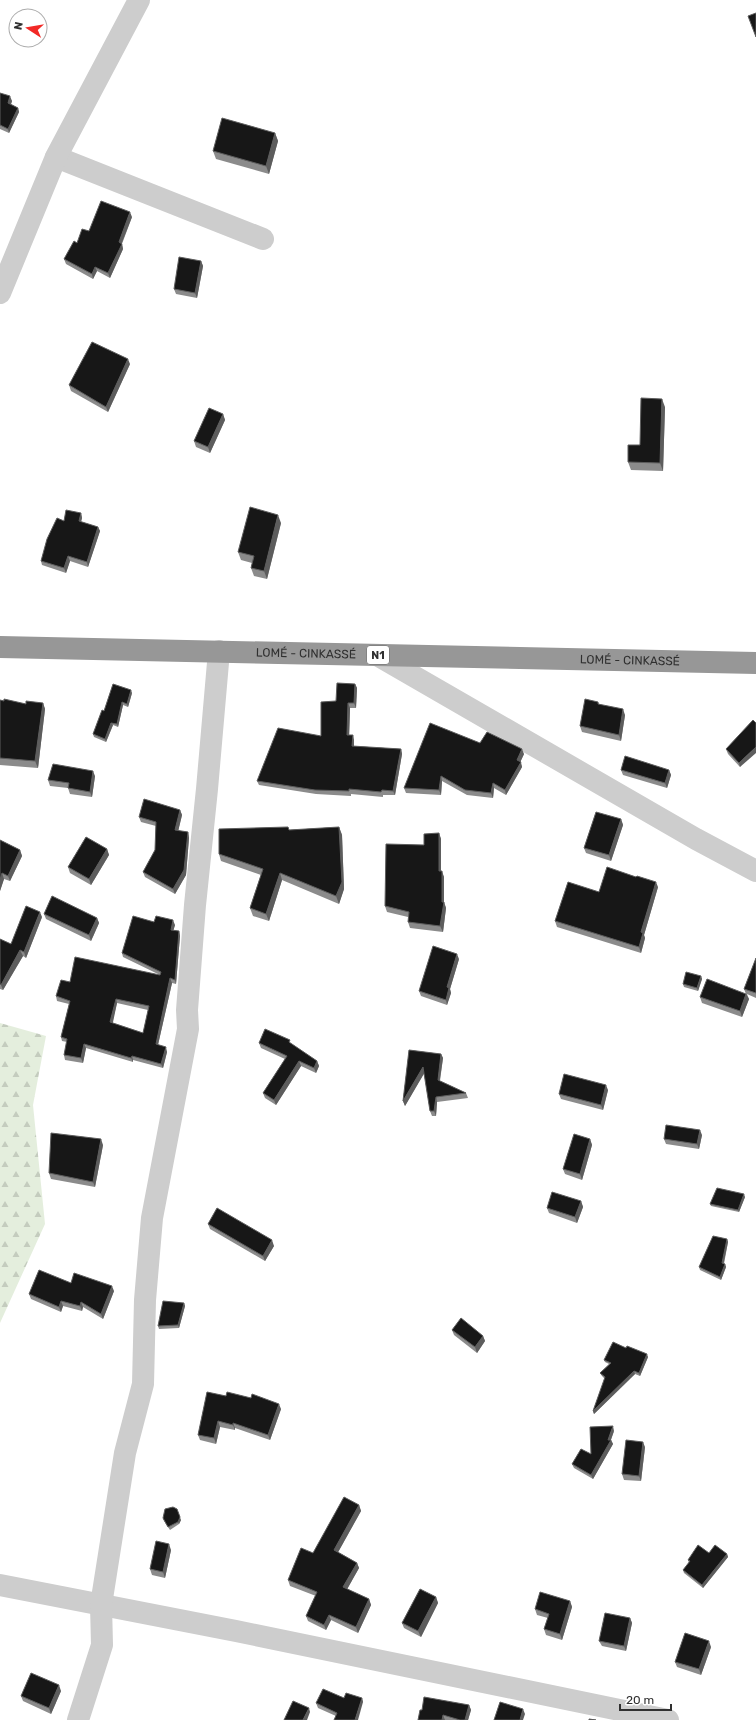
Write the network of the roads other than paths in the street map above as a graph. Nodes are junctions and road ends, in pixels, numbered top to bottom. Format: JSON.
{"nodes":[{"id":1,"x":139,"y":0,"type":"edge"},
{"id":2,"x":56,"y":157,"type":"junction"},
{"id":3,"x":263,"y":239,"type":"dead end"},
{"id":4,"x":0,"y":293,"type":"edge"},
{"id":5,"x":0,"y":647,"type":"edge"},
{"id":6,"x":219,"y":651,"type":"junction"},
{"id":7,"x":376,"y":655,"type":"junction"},
{"id":8,"x":756,"y":663,"type":"edge"},
{"id":9,"x":756,"y":871,"type":"edge"},
{"id":10,"x":0,"y":1585,"type":"edge"},
{"id":11,"x":101,"y":1605,"type":"junction"},
{"id":12,"x":78,"y":1720,"type":"edge"},
{"id":13,"x":668,"y":1720,"type":"edge"}],
"edges":[{"from":1,"to":2,"type":"street"},
{"from":2,"to":3,"type":"street"},
{"from":2,"to":4,"type":"street"},
{"from":5,"to":6,"type":"highway","name":"LOMÉ - CINKASSÉ","number":"N1"},
{"from":6,"to":7,"type":"highway","name":"LOMÉ - CINKASSÉ","number":"N1"},
{"from":6,"to":11,"type":"street"},
{"from":7,"to":8,"type":"highway","name":"LOMÉ - CINKASSÉ","number":"N1"},
{"from":7,"to":9,"type":"street"},
{"from":10,"to":11,"type":"street"},
{"from":11,"to":12,"type":"street"},
{"from":11,"to":13,"type":"street"}]}
